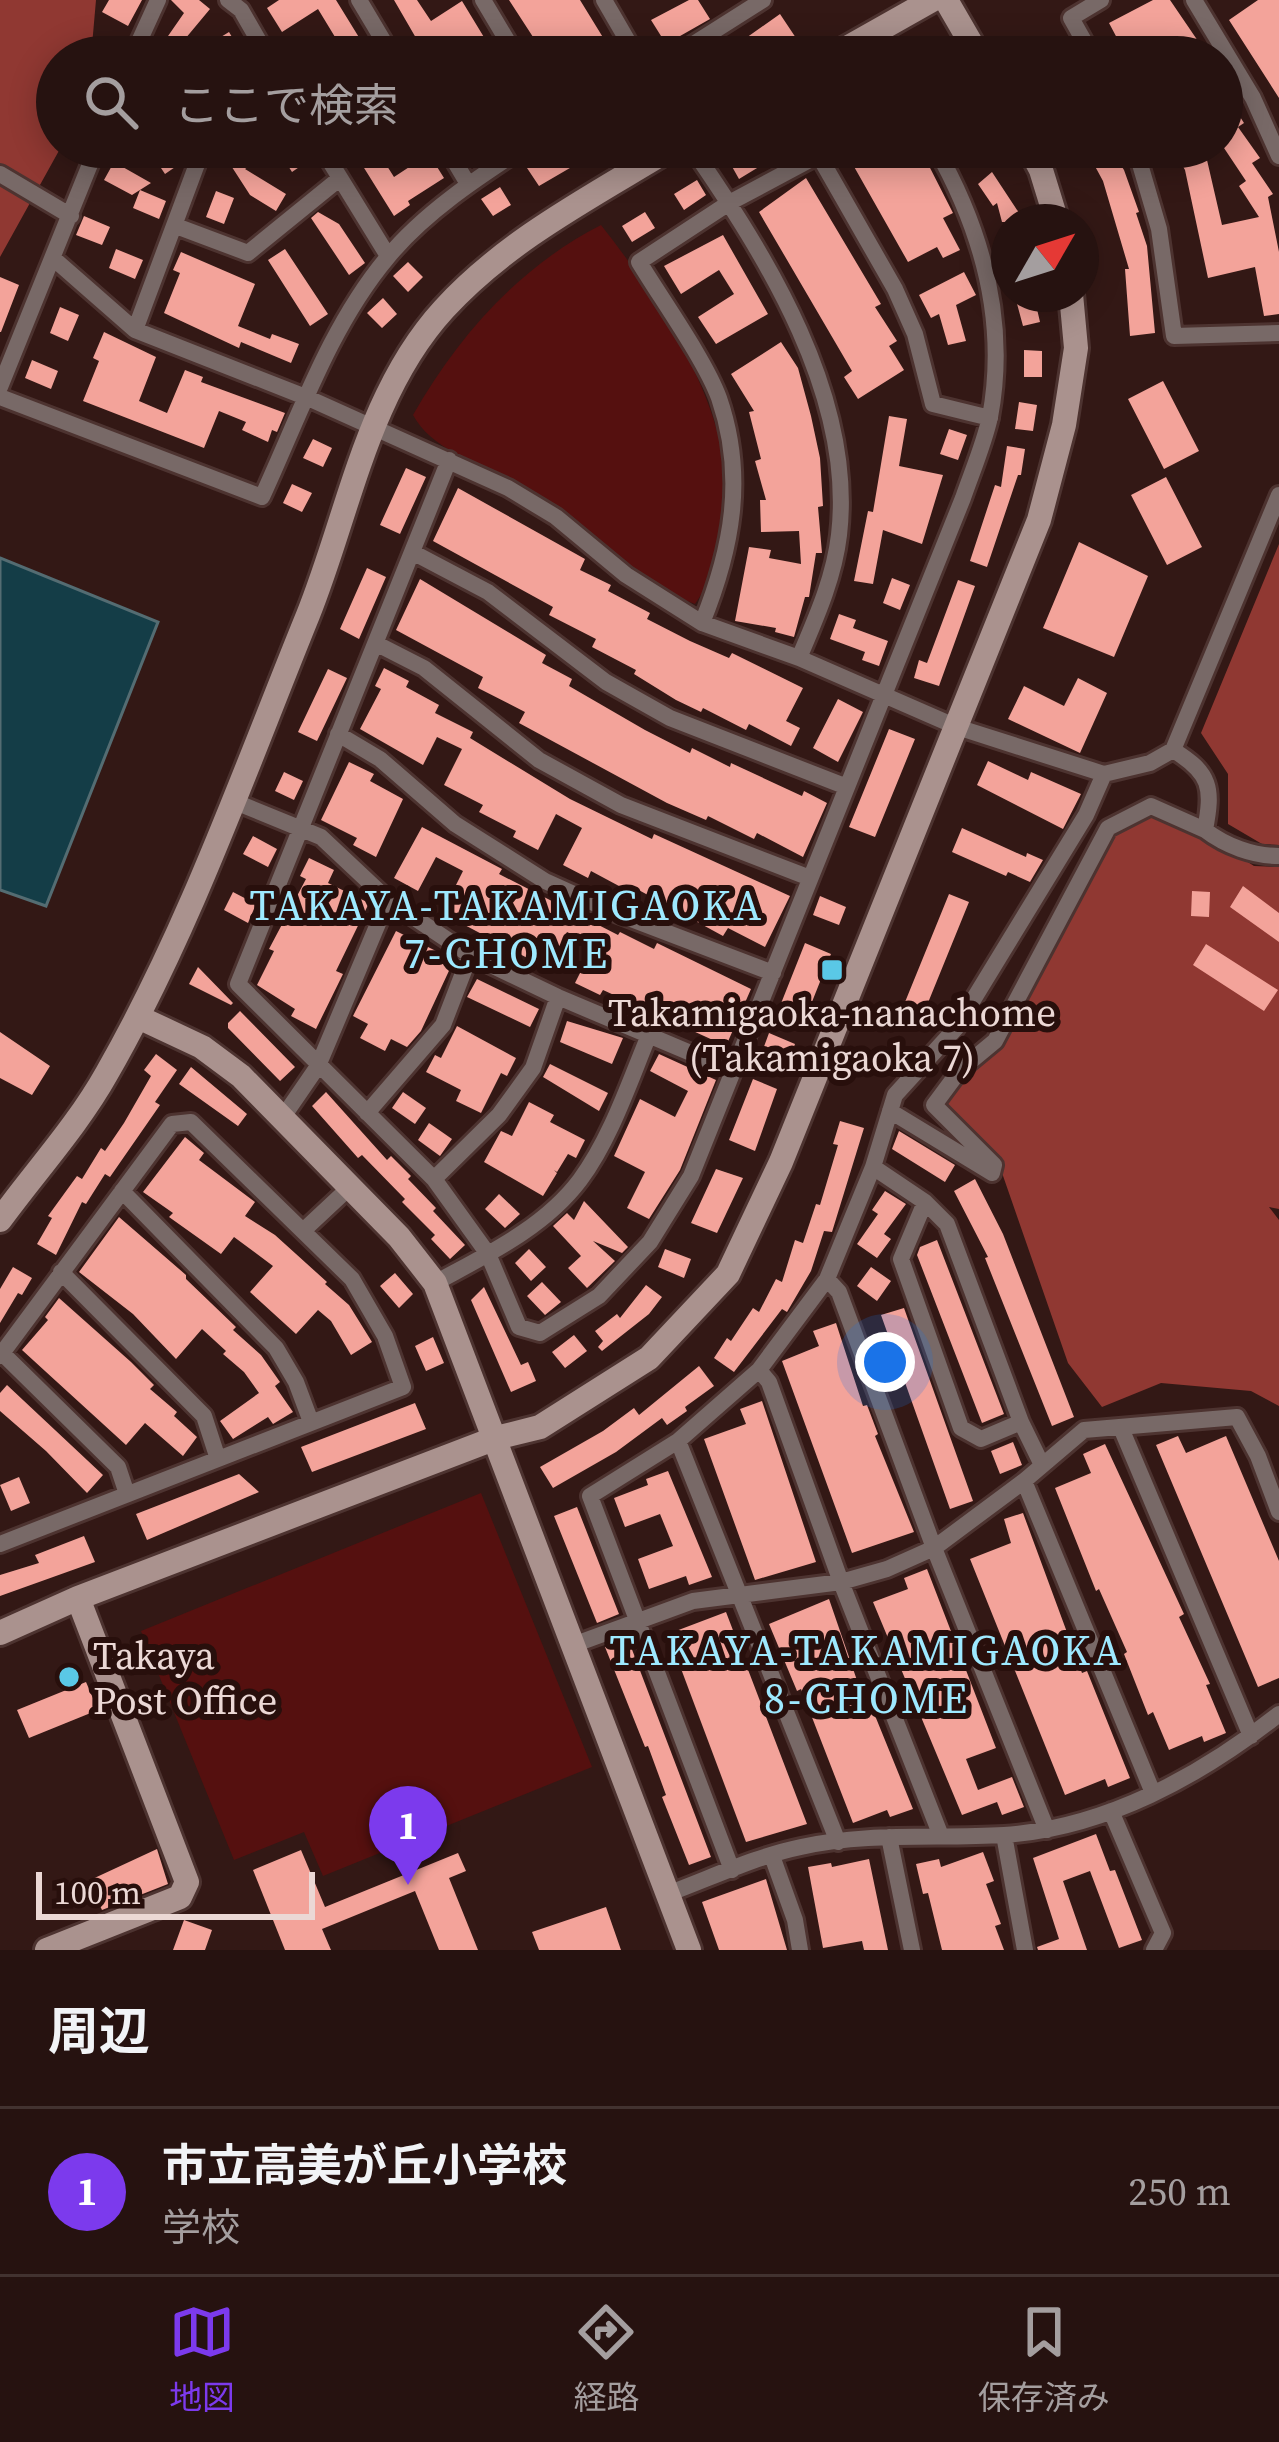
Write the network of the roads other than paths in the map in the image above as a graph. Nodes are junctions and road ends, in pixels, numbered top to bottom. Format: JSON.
{"nodes":[{"id":1,"x":158,"y":0,"type":"edge"},
{"id":2,"x":228,"y":0,"type":"edge"},
{"id":3,"x":359,"y":0,"type":"edge"},
{"id":4,"x":484,"y":0,"type":"edge"},
{"id":5,"x":604,"y":0,"type":"edge"},
{"id":6,"x":722,"y":0,"type":"edge"},
{"id":7,"x":763,"y":0,"type":"edge"},
{"id":8,"x":932,"y":0,"type":"edge"},
{"id":9,"x":946,"y":0,"type":"edge"},
{"id":10,"x":1101,"y":0,"type":"edge"},
{"id":11,"x":1194,"y":0,"type":"edge"},
{"id":12,"x":733,"y":19,"type":"junction"},
{"id":13,"x":142,"y":36,"type":"edge"},
{"id":14,"x":256,"y":36,"type":"edge"},
{"id":15,"x":380,"y":36,"type":"edge"},
{"id":16,"x":505,"y":36,"type":"edge"},
{"id":17,"x":625,"y":36,"type":"edge"},
{"id":18,"x":706,"y":36,"type":"edge"},
{"id":19,"x":868,"y":36,"type":"edge"},
{"id":20,"x":967,"y":36,"type":"edge"},
{"id":21,"x":1081,"y":36,"type":"edge"},
{"id":22,"x":1216,"y":36,"type":"edge"},
{"id":23,"x":1243,"y":81,"type":"edge"},
{"id":24,"x":1279,"y":156,"type":"edge"},
{"id":25,"x":89,"y":168,"type":"edge"},
{"id":26,"x":196,"y":168,"type":"edge"},
{"id":27,"x":333,"y":168,"type":"edge"},
{"id":28,"x":458,"y":168,"type":"edge"},
{"id":29,"x":493,"y":168,"type":"edge"},
{"id":30,"x":639,"y":168,"type":"edge"},
{"id":31,"x":705,"y":168,"type":"edge"},
{"id":32,"x":796,"y":168,"type":"edge"},
{"id":33,"x":835,"y":168,"type":"edge"},
{"id":34,"x":947,"y":168,"type":"edge"},
{"id":35,"x":1040,"y":168,"type":"edge"},
{"id":36,"x":1141,"y":168,"type":"edge"},
{"id":37,"x":0,"y":174,"type":"edge"},
{"id":38,"x":339,"y":178,"type":"junction"},
{"id":39,"x":468,"y":184,"type":"junction"},
{"id":40,"x":729,"y":203,"type":"junction"},
{"id":41,"x":1051,"y":204,"type":"edge"},
{"id":42,"x":71,"y":215,"type":"junction"},
{"id":43,"x":176,"y":226,"type":"junction"},
{"id":44,"x":388,"y":256,"type":"junction"},
{"id":45,"x":54,"y":259,"type":"junction"},
{"id":46,"x":1073,"y":312,"type":"edge"},
{"id":47,"x":135,"y":330,"type":"junction"},
{"id":48,"x":1279,"y":333,"type":"edge"},
{"id":49,"x":0,"y":387,"type":"edge"},
{"id":50,"x":0,"y":397,"type":"edge"},
{"id":51,"x":308,"y":398,"type":"junction"},
{"id":52,"x":990,"y":418,"type":"junction"},
{"id":53,"x":373,"y":427,"type":"junction"},
{"id":54,"x":449,"y":460,"type":"junction"},
{"id":55,"x":1279,"y":495,"type":"edge"},
{"id":56,"x":414,"y":554,"type":"junction"},
{"id":57,"x":702,"y":623,"type":"junction"},
{"id":58,"x":377,"y":644,"type":"junction"},
{"id":59,"x":799,"y":658,"type":"junction"},
{"id":60,"x":883,"y":697,"type":"junction"},
{"id":61,"x":957,"y":727,"type":"junction"},
{"id":62,"x":338,"y":734,"type":"junction"},
{"id":63,"x":1173,"y":749,"type":"junction"},
{"id":64,"x":1104,"y":774,"type":"junction"},
{"id":65,"x":847,"y":787,"type":"junction"},
{"id":66,"x":233,"y":801,"type":"junction"},
{"id":67,"x":301,"y":830,"type":"junction"},
{"id":68,"x":1205,"y":830,"type":"junction"},
{"id":69,"x":1279,"y":856,"type":"edge"},
{"id":70,"x":810,"y":878,"type":"junction"},
{"id":71,"x":388,"y":900,"type":"junction"},
{"id":72,"x":470,"y":955,"type":"junction"},
{"id":73,"x":773,"y":973,"type":"junction"},
{"id":74,"x":558,"y":997,"type":"junction"},
{"id":75,"x":138,"y":1017,"type":"junction"},
{"id":76,"x":649,"y":1035,"type":"junction"},
{"id":77,"x":318,"y":1066,"type":"junction"},
{"id":78,"x":731,"y":1070,"type":"junction"},
{"id":79,"x":890,"y":1111,"type":"junction"},
{"id":80,"x":367,"y":1113,"type":"junction"},
{"id":81,"x":284,"y":1117,"type":"junction"},
{"id":82,"x":873,"y":1167,"type":"junction"},
{"id":83,"x":434,"y":1179,"type":"junction"},
{"id":84,"x":351,"y":1186,"type":"junction"},
{"id":85,"x":122,"y":1191,"type":"junction"},
{"id":86,"x":925,"y":1202,"type":"junction"},
{"id":87,"x":0,"y":1220,"type":"edge"},
{"id":88,"x":305,"y":1229,"type":"junction"},
{"id":89,"x":488,"y":1254,"type":"junction"},
{"id":90,"x":61,"y":1273,"type":"junction"},
{"id":91,"x":827,"y":1280,"type":"junction"},
{"id":92,"x":435,"y":1283,"type":"junction"},
{"id":93,"x":1,"y":1354,"type":"edge"},
{"id":94,"x":759,"y":1370,"type":"junction"},
{"id":95,"x":311,"y":1422,"type":"junction"},
{"id":96,"x":1021,"y":1422,"type":"junction"},
{"id":97,"x":1121,"y":1428,"type":"junction"},
{"id":98,"x":496,"y":1438,"type":"junction"},
{"id":99,"x":678,"y":1441,"type":"junction"},
{"id":100,"x":1258,"y":1456,"type":"junction"},
{"id":101,"x":218,"y":1459,"type":"junction"},
{"id":102,"x":1279,"y":1461,"type":"edge"},
{"id":103,"x":1042,"y":1466,"type":"junction"},
{"id":104,"x":1024,"y":1481,"type":"junction"},
{"id":105,"x":127,"y":1495,"type":"junction"},
{"id":106,"x":1279,"y":1512,"type":"edge"},
{"id":107,"x":0,"y":1544,"type":"edge"},
{"id":108,"x":934,"y":1548,"type":"junction"},
{"id":109,"x":841,"y":1582,"type":"junction"},
{"id":110,"x":738,"y":1595,"type":"junction"},
{"id":111,"x":78,"y":1598,"type":"junction"},
{"id":112,"x":640,"y":1618,"type":"junction"},
{"id":113,"x":0,"y":1633,"type":"edge"},
{"id":114,"x":574,"y":1645,"type":"junction"},
{"id":115,"x":1279,"y":1714,"type":"edge"},
{"id":116,"x":1250,"y":1736,"type":"junction"},
{"id":117,"x":1153,"y":1793,"type":"junction"},
{"id":118,"x":1111,"y":1811,"type":"junction"},
{"id":119,"x":1047,"y":1830,"type":"junction"},
{"id":120,"x":1004,"y":1835,"type":"junction"},
{"id":121,"x":941,"y":1836,"type":"junction"},
{"id":122,"x":889,"y":1837,"type":"junction"},
{"id":123,"x":838,"y":1842,"type":"junction"},
{"id":124,"x":772,"y":1856,"type":"junction"},
{"id":125,"x":731,"y":1870,"type":"junction"},
{"id":126,"x":670,"y":1893,"type":"junction"},
{"id":127,"x":47,"y":1950,"type":"edge"},
{"id":128,"x":689,"y":1950,"type":"edge"},
{"id":129,"x":800,"y":1950,"type":"edge"},
{"id":130,"x":912,"y":1950,"type":"edge"},
{"id":131,"x":1024,"y":1950,"type":"edge"},
{"id":132,"x":1154,"y":1950,"type":"edge"}],
"edges":[{"from":1,"to":13,"type":"street"},
{"from":2,"to":14,"type":"street"},
{"from":3,"to":15,"type":"street"},
{"from":4,"to":16,"type":"street"},
{"from":5,"to":17,"type":"street"},
{"from":6,"to":12,"type":"street"},
{"from":7,"to":12,"type":"street"},
{"from":8,"to":19,"type":"street"},
{"from":9,"to":20,"type":"street"},
{"from":10,"to":21,"type":"street"},
{"from":11,"to":22,"type":"street"},
{"from":12,"to":18,"type":"street"},
{"from":23,"to":24,"type":"street"},
{"from":25,"to":42,"type":"street"},
{"from":26,"to":43,"type":"street"},
{"from":27,"to":38,"type":"street"},
{"from":28,"to":39,"type":"street"},
{"from":29,"to":39,"type":"street"},
{"from":30,"to":53,"type":"street"},
{"from":31,"to":40,"type":"street"},
{"from":32,"to":40,"type":"street"},
{"from":33,"to":52,"type":"street"},
{"from":34,"to":52,"type":"street"},
{"from":35,"to":41,"type":"street"},
{"from":36,"to":48,"type":"street"},
{"from":37,"to":42,"type":"street"},
{"from":38,"to":43,"type":"street"},
{"from":38,"to":44,"type":"street"},
{"from":39,"to":44,"type":"street"},
{"from":40,"to":57,"type":"street"},
{"from":40,"to":59,"type":"street"},
{"from":42,"to":45,"type":"street"},
{"from":43,"to":47,"type":"street"},
{"from":44,"to":51,"type":"street"},
{"from":45,"to":47,"type":"street"},
{"from":45,"to":49,"type":"street"},
{"from":46,"to":61,"type":"street"},
{"from":47,"to":51,"type":"street"},
{"from":50,"to":51,"type":"street"},
{"from":51,"to":53,"type":"street"},
{"from":52,"to":60,"type":"street"},
{"from":53,"to":54,"type":"street"},
{"from":53,"to":66,"type":"street"},
{"from":54,"to":56,"type":"street"},
{"from":54,"to":57,"type":"street"},
{"from":55,"to":63,"type":"street"},
{"from":56,"to":58,"type":"street"},
{"from":56,"to":65,"type":"street"},
{"from":57,"to":59,"type":"street"},
{"from":58,"to":62,"type":"street"},
{"from":58,"to":70,"type":"street"},
{"from":59,"to":60,"type":"street"},
{"from":60,"to":61,"type":"street"},
{"from":60,"to":65,"type":"street"},
{"from":61,"to":64,"type":"street"},
{"from":61,"to":98,"type":"street"},
{"from":62,"to":67,"type":"street"},
{"from":62,"to":73,"type":"street"},
{"from":63,"to":64,"type":"street"},
{"from":63,"to":68,"type":"street"},
{"from":64,"to":79,"type":"street"},
{"from":65,"to":70,"type":"street"},
{"from":66,"to":67,"type":"street"},
{"from":66,"to":75,"type":"street"},
{"from":67,"to":71,"type":"street"},
{"from":67,"to":77,"type":"street"},
{"from":68,"to":69,"type":"street"},
{"from":68,"to":79,"type":"street"},
{"from":70,"to":73,"type":"street"},
{"from":71,"to":72,"type":"street"},
{"from":71,"to":77,"type":"street"},
{"from":72,"to":74,"type":"street"},
{"from":72,"to":80,"type":"street"},
{"from":73,"to":78,"type":"street"},
{"from":74,"to":76,"type":"street"},
{"from":74,"to":83,"type":"street"},
{"from":75,"to":81,"type":"street"},
{"from":75,"to":87,"type":"street"},
{"from":76,"to":78,"type":"street"},
{"from":76,"to":89,"type":"street"},
{"from":77,"to":80,"type":"street"},
{"from":77,"to":81,"type":"street"},
{"from":78,"to":89,"type":"street"},
{"from":79,"to":82,"type":"street"},
{"from":80,"to":83,"type":"street"},
{"from":81,"to":84,"type":"street"},
{"from":82,"to":86,"type":"street"},
{"from":82,"to":91,"type":"street"},
{"from":83,"to":89,"type":"street"},
{"from":84,"to":88,"type":"street"},
{"from":84,"to":92,"type":"street"},
{"from":85,"to":88,"type":"street"},
{"from":85,"to":90,"type":"street"},
{"from":85,"to":95,"type":"street"},
{"from":86,"to":96,"type":"street"},
{"from":86,"to":96,"type":"street"},
{"from":88,"to":95,"type":"street"},
{"from":89,"to":92,"type":"street"},
{"from":90,"to":93,"type":"street"},
{"from":90,"to":101,"type":"street"},
{"from":91,"to":94,"type":"street"},
{"from":91,"to":108,"type":"street"},
{"from":92,"to":98,"type":"street"},
{"from":93,"to":105,"type":"street"},
{"from":94,"to":99,"type":"street"},
{"from":94,"to":109,"type":"street"},
{"from":95,"to":101,"type":"street"},
{"from":96,"to":103,"type":"street"},
{"from":97,"to":100,"type":"street"},
{"from":97,"to":103,"type":"street"},
{"from":97,"to":116,"type":"street"},
{"from":98,"to":111,"type":"street"},
{"from":98,"to":114,"type":"street"},
{"from":99,"to":110,"type":"street"},
{"from":99,"to":112,"type":"street"},
{"from":100,"to":102,"type":"street"},
{"from":100,"to":106,"type":"street"},
{"from":101,"to":105,"type":"street"},
{"from":103,"to":104,"type":"street"},
{"from":104,"to":108,"type":"street"},
{"from":104,"to":117,"type":"street"},
{"from":105,"to":107,"type":"street"},
{"from":108,"to":109,"type":"street"},
{"from":108,"to":119,"type":"street"},
{"from":109,"to":110,"type":"street"},
{"from":109,"to":121,"type":"street"},
{"from":110,"to":112,"type":"street"},
{"from":110,"to":123,"type":"street"},
{"from":111,"to":113,"type":"street"},
{"from":111,"to":127,"type":"street"},
{"from":112,"to":114,"type":"street"},
{"from":112,"to":125,"type":"street"},
{"from":114,"to":126,"type":"street"},
{"from":115,"to":116,"type":"street"},
{"from":116,"to":117,"type":"street"},
{"from":117,"to":118,"type":"street"},
{"from":118,"to":119,"type":"street"},
{"from":118,"to":132,"type":"street"},
{"from":119,"to":120,"type":"street"},
{"from":120,"to":121,"type":"street"},
{"from":120,"to":131,"type":"street"},
{"from":121,"to":122,"type":"street"},
{"from":122,"to":123,"type":"street"},
{"from":122,"to":130,"type":"street"},
{"from":123,"to":124,"type":"street"},
{"from":124,"to":125,"type":"street"},
{"from":124,"to":129,"type":"street"},
{"from":125,"to":126,"type":"street"},
{"from":126,"to":128,"type":"street"}]}
